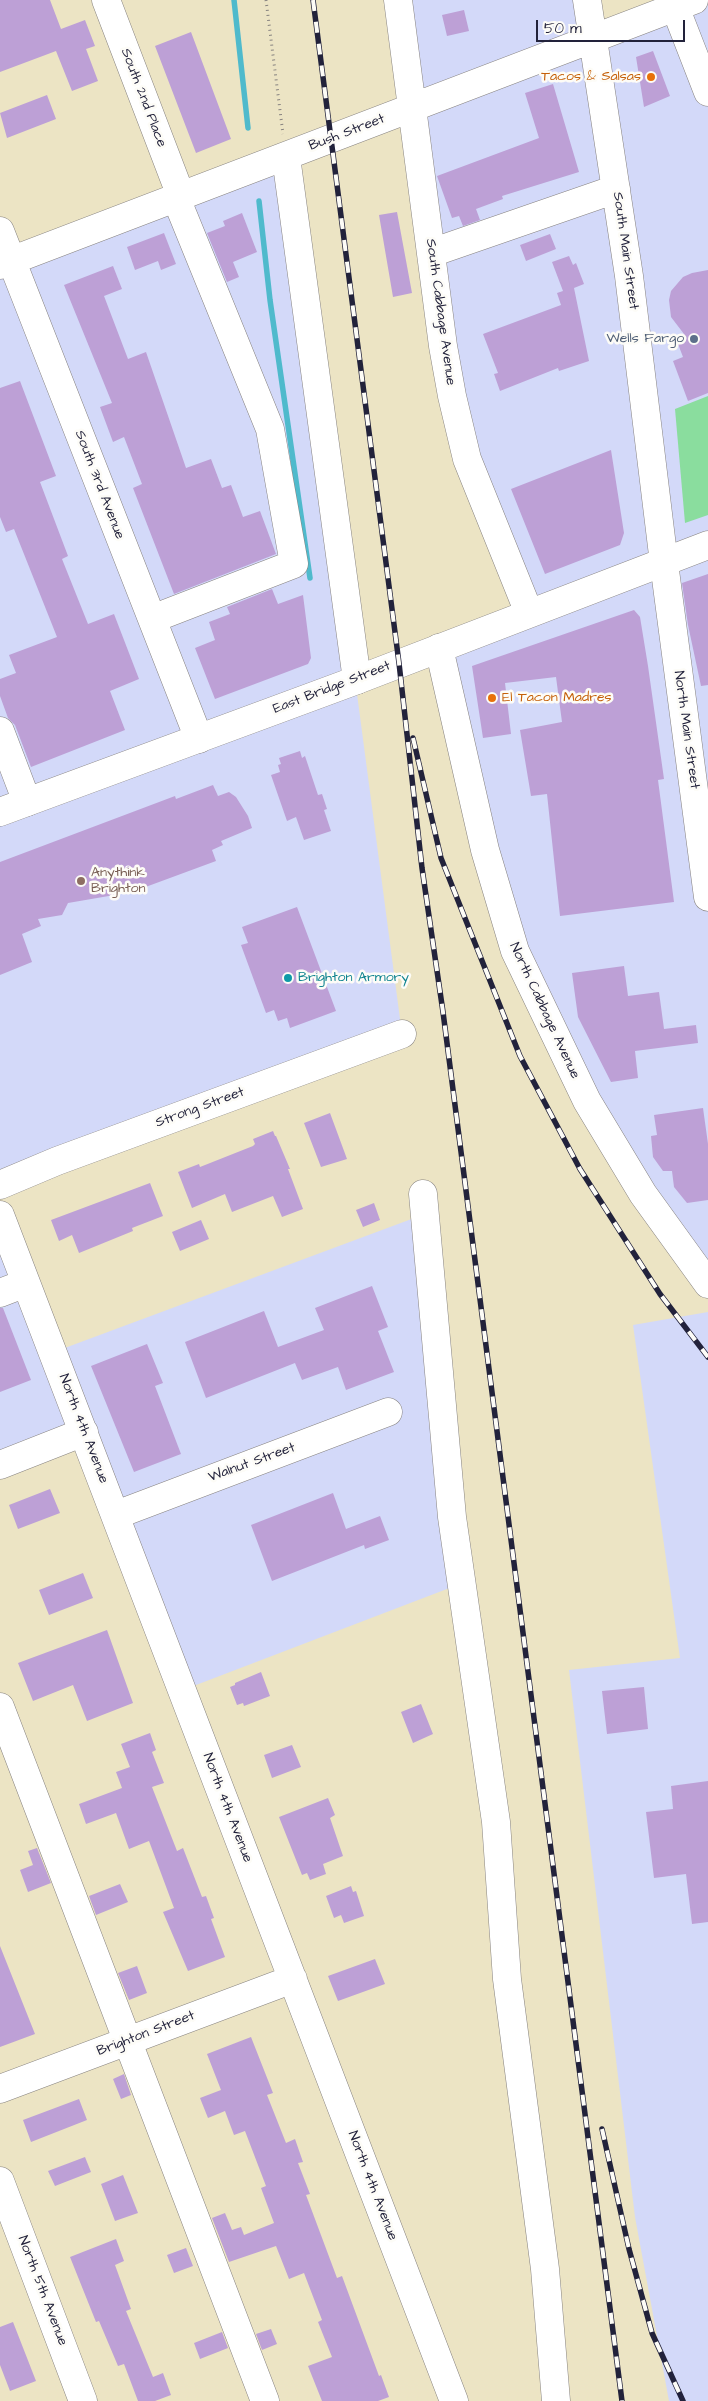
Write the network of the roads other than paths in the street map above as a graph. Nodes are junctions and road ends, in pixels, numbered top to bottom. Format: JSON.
{"nodes":[{"id":1,"x":106,"y":0,"type":"edge"},
{"id":2,"x":398,"y":0,"type":"edge"},
{"id":3,"x":587,"y":0,"type":"edge"},
{"id":4,"x":684,"y":4,"type":"edge"},
{"id":5,"x":593,"y":40,"type":"junction"},
{"id":6,"x":708,"y":92,"type":"edge"},
{"id":7,"x":412,"y":109,"type":"junction"},
{"id":8,"x":286,"y":156,"type":"junction"},
{"id":9,"x":616,"y":189,"type":"junction"},
{"id":10,"x":178,"y":197,"type":"junction"},
{"id":11,"x":0,"y":231,"type":"edge"},
{"id":12,"x":431,"y":253,"type":"junction"},
{"id":13,"x":6,"y":262,"type":"edge"},
{"id":14,"x":708,"y":545,"type":"edge"},
{"id":15,"x":664,"y":563,"type":"junction"},
{"id":16,"x":529,"y":613,"type":"junction"},
{"id":17,"x":152,"y":619,"type":"junction"},
{"id":18,"x":439,"y":648,"type":"junction"},
{"id":19,"x":357,"y":680,"type":"junction"},
{"id":20,"x":0,"y":731,"type":"edge"},
{"id":21,"x":199,"y":739,"type":"junction"},
{"id":22,"x":27,"y":802,"type":"junction"},
{"id":23,"x":0,"y":812,"type":"edge"},
{"id":24,"x":708,"y":897,"type":"edge"},
{"id":25,"x":402,"y":1034,"type":"dead end"},
{"id":26,"x":0,"y":1185,"type":"edge"},
{"id":27,"x":423,"y":1194,"type":"dead end"},
{"id":28,"x":0,"y":1215,"type":"edge"},
{"id":29,"x":26,"y":1283,"type":"junction"},
{"id":30,"x":708,"y":1284,"type":"edge"},
{"id":31,"x":0,"y":1293,"type":"edge"},
{"id":32,"x":388,"y":1412,"type":"dead end"},
{"id":33,"x":84,"y":1432,"type":"junction"},
{"id":34,"x":0,"y":1465,"type":"edge"},
{"id":35,"x":116,"y":1515,"type":"junction"},
{"id":36,"x":0,"y":1707,"type":"edge"},
{"id":37,"x":293,"y":1979,"type":"junction"},
{"id":38,"x":128,"y":2041,"type":"junction"},
{"id":39,"x":0,"y":2089,"type":"edge"},
{"id":40,"x":0,"y":2180,"type":"edge"},
{"id":41,"x":83,"y":2401,"type":"edge"},
{"id":42,"x":265,"y":2401,"type":"edge"},
{"id":43,"x":454,"y":2401,"type":"edge"},
{"id":44,"x":556,"y":2401,"type":"edge"}],
"edges":[{"from":1,"to":10,"type":"street","name":"South 2nd Place"},
{"from":2,"to":7,"type":"street","name":"South Cabbage Avenue"},
{"from":3,"to":5,"type":"street","name":"South Main Street"},
{"from":4,"to":5,"type":"street","name":"Bush Street"},
{"from":4,"to":6,"type":"street"},
{"from":5,"to":7,"type":"street","name":"Bush Street"},
{"from":5,"to":9,"type":"street","name":"South Main Street"},
{"from":7,"to":8,"type":"street","name":"Bush Street"},
{"from":7,"to":12,"type":"street","name":"South Cabbage Avenue"},
{"from":8,"to":10,"type":"street","name":"Bush Street"},
{"from":8,"to":19,"type":"street"},
{"from":9,"to":12,"type":"street"},
{"from":9,"to":15,"type":"street","name":"South Main Street"},
{"from":10,"to":13,"type":"street","name":"Bush Street"},
{"from":10,"to":17,"type":"street","name":"South 2nd Place"},
{"from":11,"to":13,"type":"street","name":"South 3rd Avenue"},
{"from":12,"to":16,"type":"street","name":"South Cabbage Avenue"},
{"from":13,"to":17,"type":"street","name":"South 3rd Avenue"},
{"from":14,"to":15,"type":"street","name":"East Bridge Street"},
{"from":15,"to":16,"type":"street","name":"East Bridge Street"},
{"from":15,"to":24,"type":"street","name":"North Main Street"},
{"from":16,"to":18,"type":"street","name":"East Bridge Street"},
{"from":17,"to":21,"type":"street","name":"South 3rd Avenue"},
{"from":18,"to":19,"type":"street","name":"East Bridge Street"},
{"from":18,"to":30,"type":"street","name":"North Cabbage Avenue"},
{"from":19,"to":21,"type":"street","name":"East Bridge Street"},
{"from":20,"to":22,"type":"street"},
{"from":21,"to":22,"type":"street","name":"East Bridge Street"},
{"from":22,"to":23,"type":"street","name":"East Bridge Street"},
{"from":25,"to":26,"type":"street","name":"Strong Street"},
{"from":27,"to":44,"type":"street"},
{"from":28,"to":29,"type":"street","name":"North 4th Avenue"},
{"from":29,"to":31,"type":"street"},
{"from":29,"to":33,"type":"street","name":"North 4th Avenue"},
{"from":32,"to":35,"type":"street","name":"Walnut Street"},
{"from":33,"to":34,"type":"street"},
{"from":33,"to":35,"type":"street","name":"North 4th Avenue"},
{"from":35,"to":37,"type":"street","name":"North 4th Avenue"},
{"from":36,"to":38,"type":"street"},
{"from":37,"to":38,"type":"street","name":"Brighton Street"},
{"from":37,"to":43,"type":"street","name":"North 4th Avenue"},
{"from":38,"to":39,"type":"street","name":"Brighton Street"},
{"from":38,"to":42,"type":"street"},
{"from":40,"to":41,"type":"street","name":"North 5th Avenue"}]}
